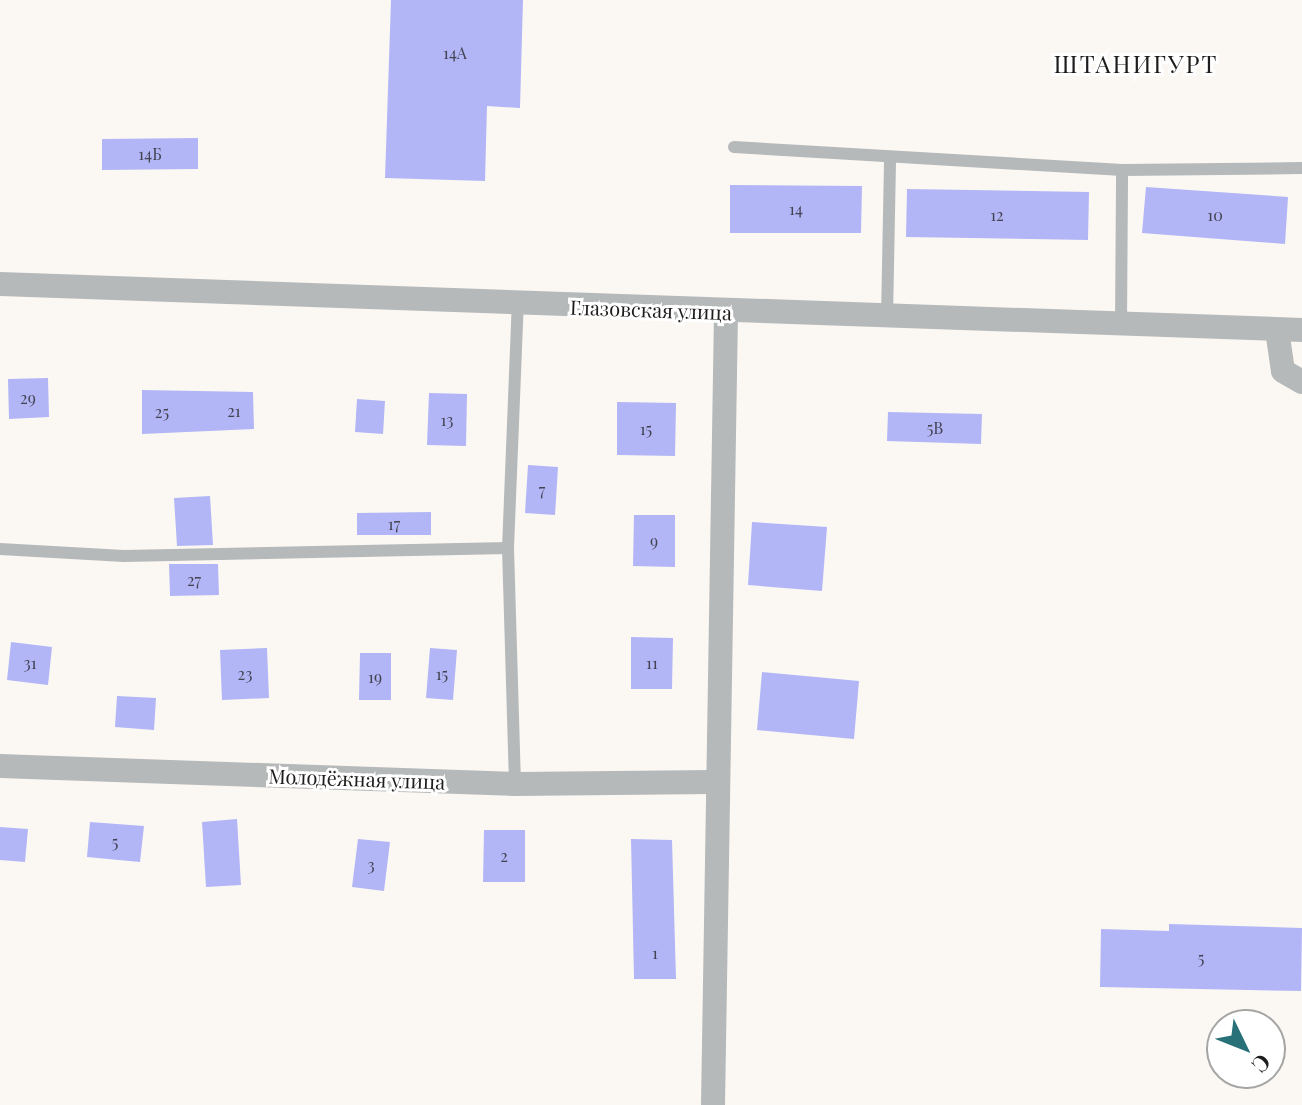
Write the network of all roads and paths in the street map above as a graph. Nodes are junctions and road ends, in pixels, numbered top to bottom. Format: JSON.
{"nodes":[{"id":1,"x":734,"y":147,"type":"dead end"},
{"id":2,"x":890,"y":159,"type":"junction"},
{"id":3,"x":1302,"y":168,"type":"edge"},
{"id":4,"x":1122,"y":170,"type":"junction"},
{"id":5,"x":0,"y":284,"type":"edge"},
{"id":6,"x":518,"y":304,"type":"junction"},
{"id":7,"x":726,"y":312,"type":"junction"},
{"id":8,"x":887,"y":318,"type":"junction"},
{"id":9,"x":1121,"y":325,"type":"junction"},
{"id":10,"x":1277,"y":330,"type":"junction"},
{"id":11,"x":1302,"y":330,"type":"edge"},
{"id":12,"x":1302,"y":382,"type":"edge"},
{"id":13,"x":508,"y":548,"type":"junction"},
{"id":14,"x":0,"y":549,"type":"edge"},
{"id":15,"x":0,"y":766,"type":"edge"},
{"id":16,"x":713,"y":782,"type":"junction"},
{"id":17,"x":515,"y":784,"type":"junction"},
{"id":18,"x":713,"y":1105,"type":"edge"}],
"edges":[{"from":1,"to":2,"type":"lane"},
{"from":2,"to":4,"type":"lane"},
{"from":2,"to":8,"type":"lane"},
{"from":3,"to":4,"type":"lane"},
{"from":4,"to":9,"type":"lane"},
{"from":5,"to":6,"type":"street","name":"Глазовская улица"},
{"from":6,"to":7,"type":"street","name":"Глазовская улица"},
{"from":6,"to":13,"type":"lane"},
{"from":7,"to":8,"type":"street","name":"Глазовская улица"},
{"from":7,"to":16,"type":"street"},
{"from":8,"to":9,"type":"street","name":"Глазовская улица"},
{"from":9,"to":10,"type":"street","name":"Глазовская улица"},
{"from":10,"to":11,"type":"street","name":"Глазовская улица"},
{"from":10,"to":12,"type":"street"},
{"from":13,"to":14,"type":"lane"},
{"from":13,"to":17,"type":"lane"},
{"from":15,"to":17,"type":"street","name":"Молодёжная улица"},
{"from":16,"to":17,"type":"street","name":"Молодёжная улица"},
{"from":16,"to":18,"type":"street"}]}
